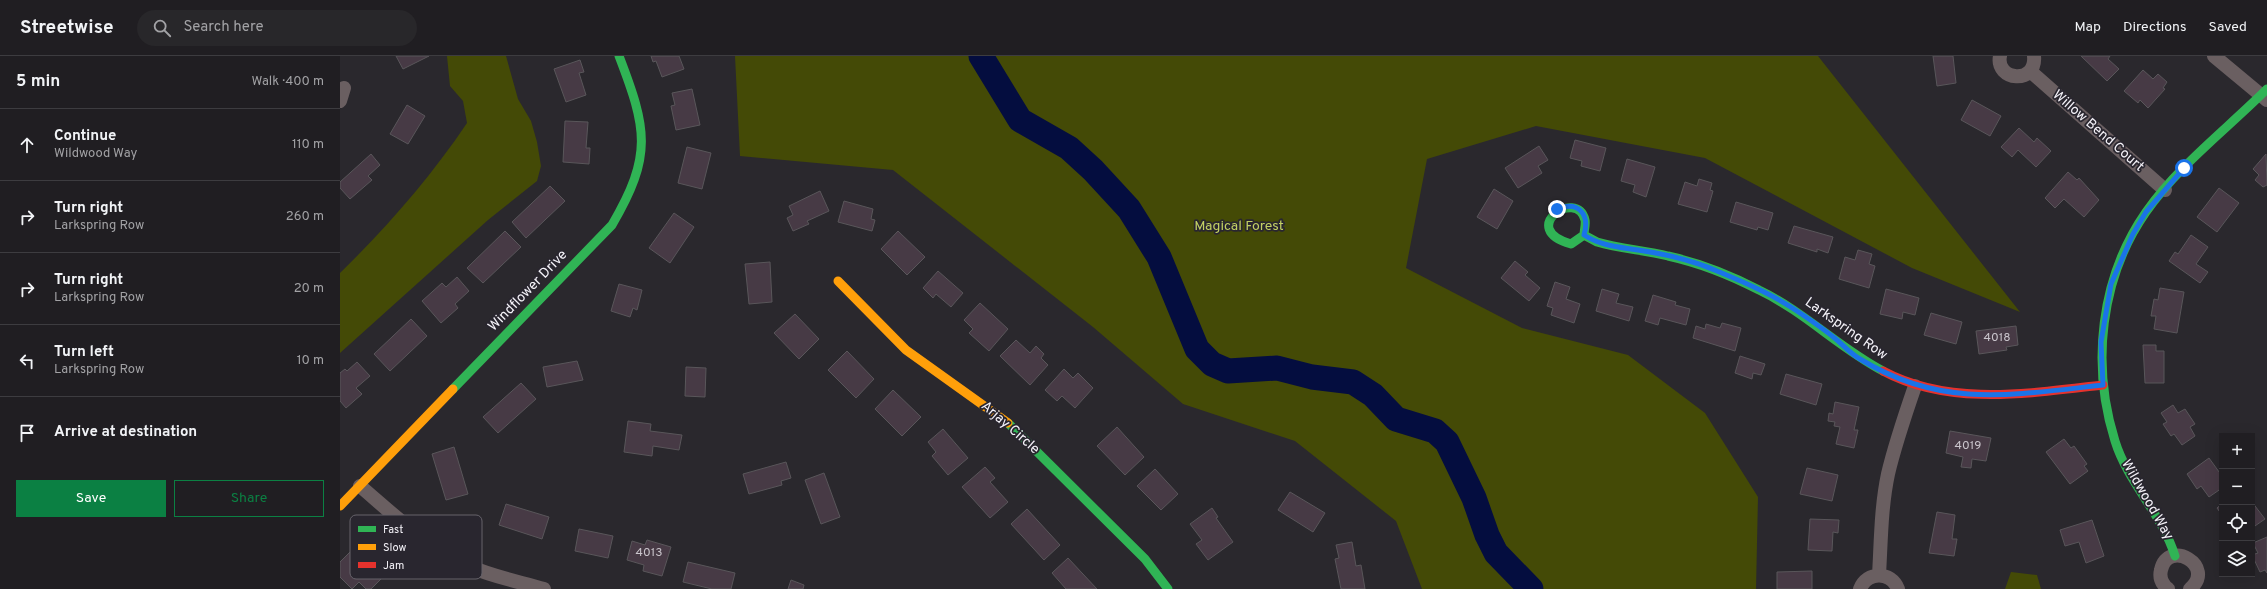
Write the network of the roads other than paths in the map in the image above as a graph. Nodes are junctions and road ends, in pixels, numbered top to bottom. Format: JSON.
{"nodes":[{"id":1,"x":619,"y":56,"type":"edge"},
{"id":2,"x":2000,"y":56,"type":"edge"},
{"id":3,"x":2034,"y":56,"type":"edge"},
{"id":4,"x":2214,"y":56,"type":"edge"},
{"id":5,"x":2030,"y":71,"type":"junction"},
{"id":6,"x":2265,"y":95,"type":"edge"},
{"id":7,"x":2165,"y":190,"type":"junction"},
{"id":8,"x":1584,"y":235,"type":"junction"},
{"id":9,"x":838,"y":281,"type":"dead end"},
{"id":10,"x":2103,"y":385,"type":"junction"},
{"id":11,"x":1915,"y":386,"type":"junction"},
{"id":12,"x":360,"y":486,"type":"junction"},
{"id":13,"x":340,"y":506,"type":"edge"},
{"id":14,"x":395,"y":515,"type":"edge"},
{"id":15,"x":2175,"y":556,"type":"junction"},
{"id":16,"x":482,"y":570,"type":"edge"},
{"id":17,"x":1879,"y":575,"type":"junction"},
{"id":18,"x":544,"y":589,"type":"edge"},
{"id":19,"x":1168,"y":589,"type":"edge"},
{"id":20,"x":1860,"y":589,"type":"edge"},
{"id":21,"x":1898,"y":589,"type":"edge"},
{"id":22,"x":2168,"y":589,"type":"edge"},
{"id":23,"x":2190,"y":589,"type":"edge"}],
"edges":[{"from":1,"to":12,"type":"street","name":"Windflower Drive"},
{"from":2,"to":5,"type":"street"},
{"from":3,"to":5,"type":"street"},
{"from":4,"to":6,"type":"street"},
{"from":5,"to":7,"type":"street","name":"Willow Bend Court"},
{"from":6,"to":7,"type":"street","name":"Wildwood Way"},
{"from":7,"to":10,"type":"street","name":"Wildwood Way"},
{"from":8,"to":8,"type":"street"},
{"from":8,"to":11,"type":"street","name":"Larkspring Row"},
{"from":9,"to":19,"type":"street","name":"Arjay Circle"},
{"from":10,"to":11,"type":"street","name":"Larkspring Row"},
{"from":10,"to":15,"type":"street","name":"Wildwood Way"},
{"from":11,"to":17,"type":"street"},
{"from":12,"to":13,"type":"street","name":"Windflower Drive"},
{"from":12,"to":14,"type":"street"},
{"from":15,"to":22,"type":"street","name":"Wildwood Way"},
{"from":15,"to":23,"type":"street","name":"Wildwood Way"},
{"from":16,"to":18,"type":"street"},
{"from":17,"to":20,"type":"street"},
{"from":17,"to":21,"type":"street"}]}
